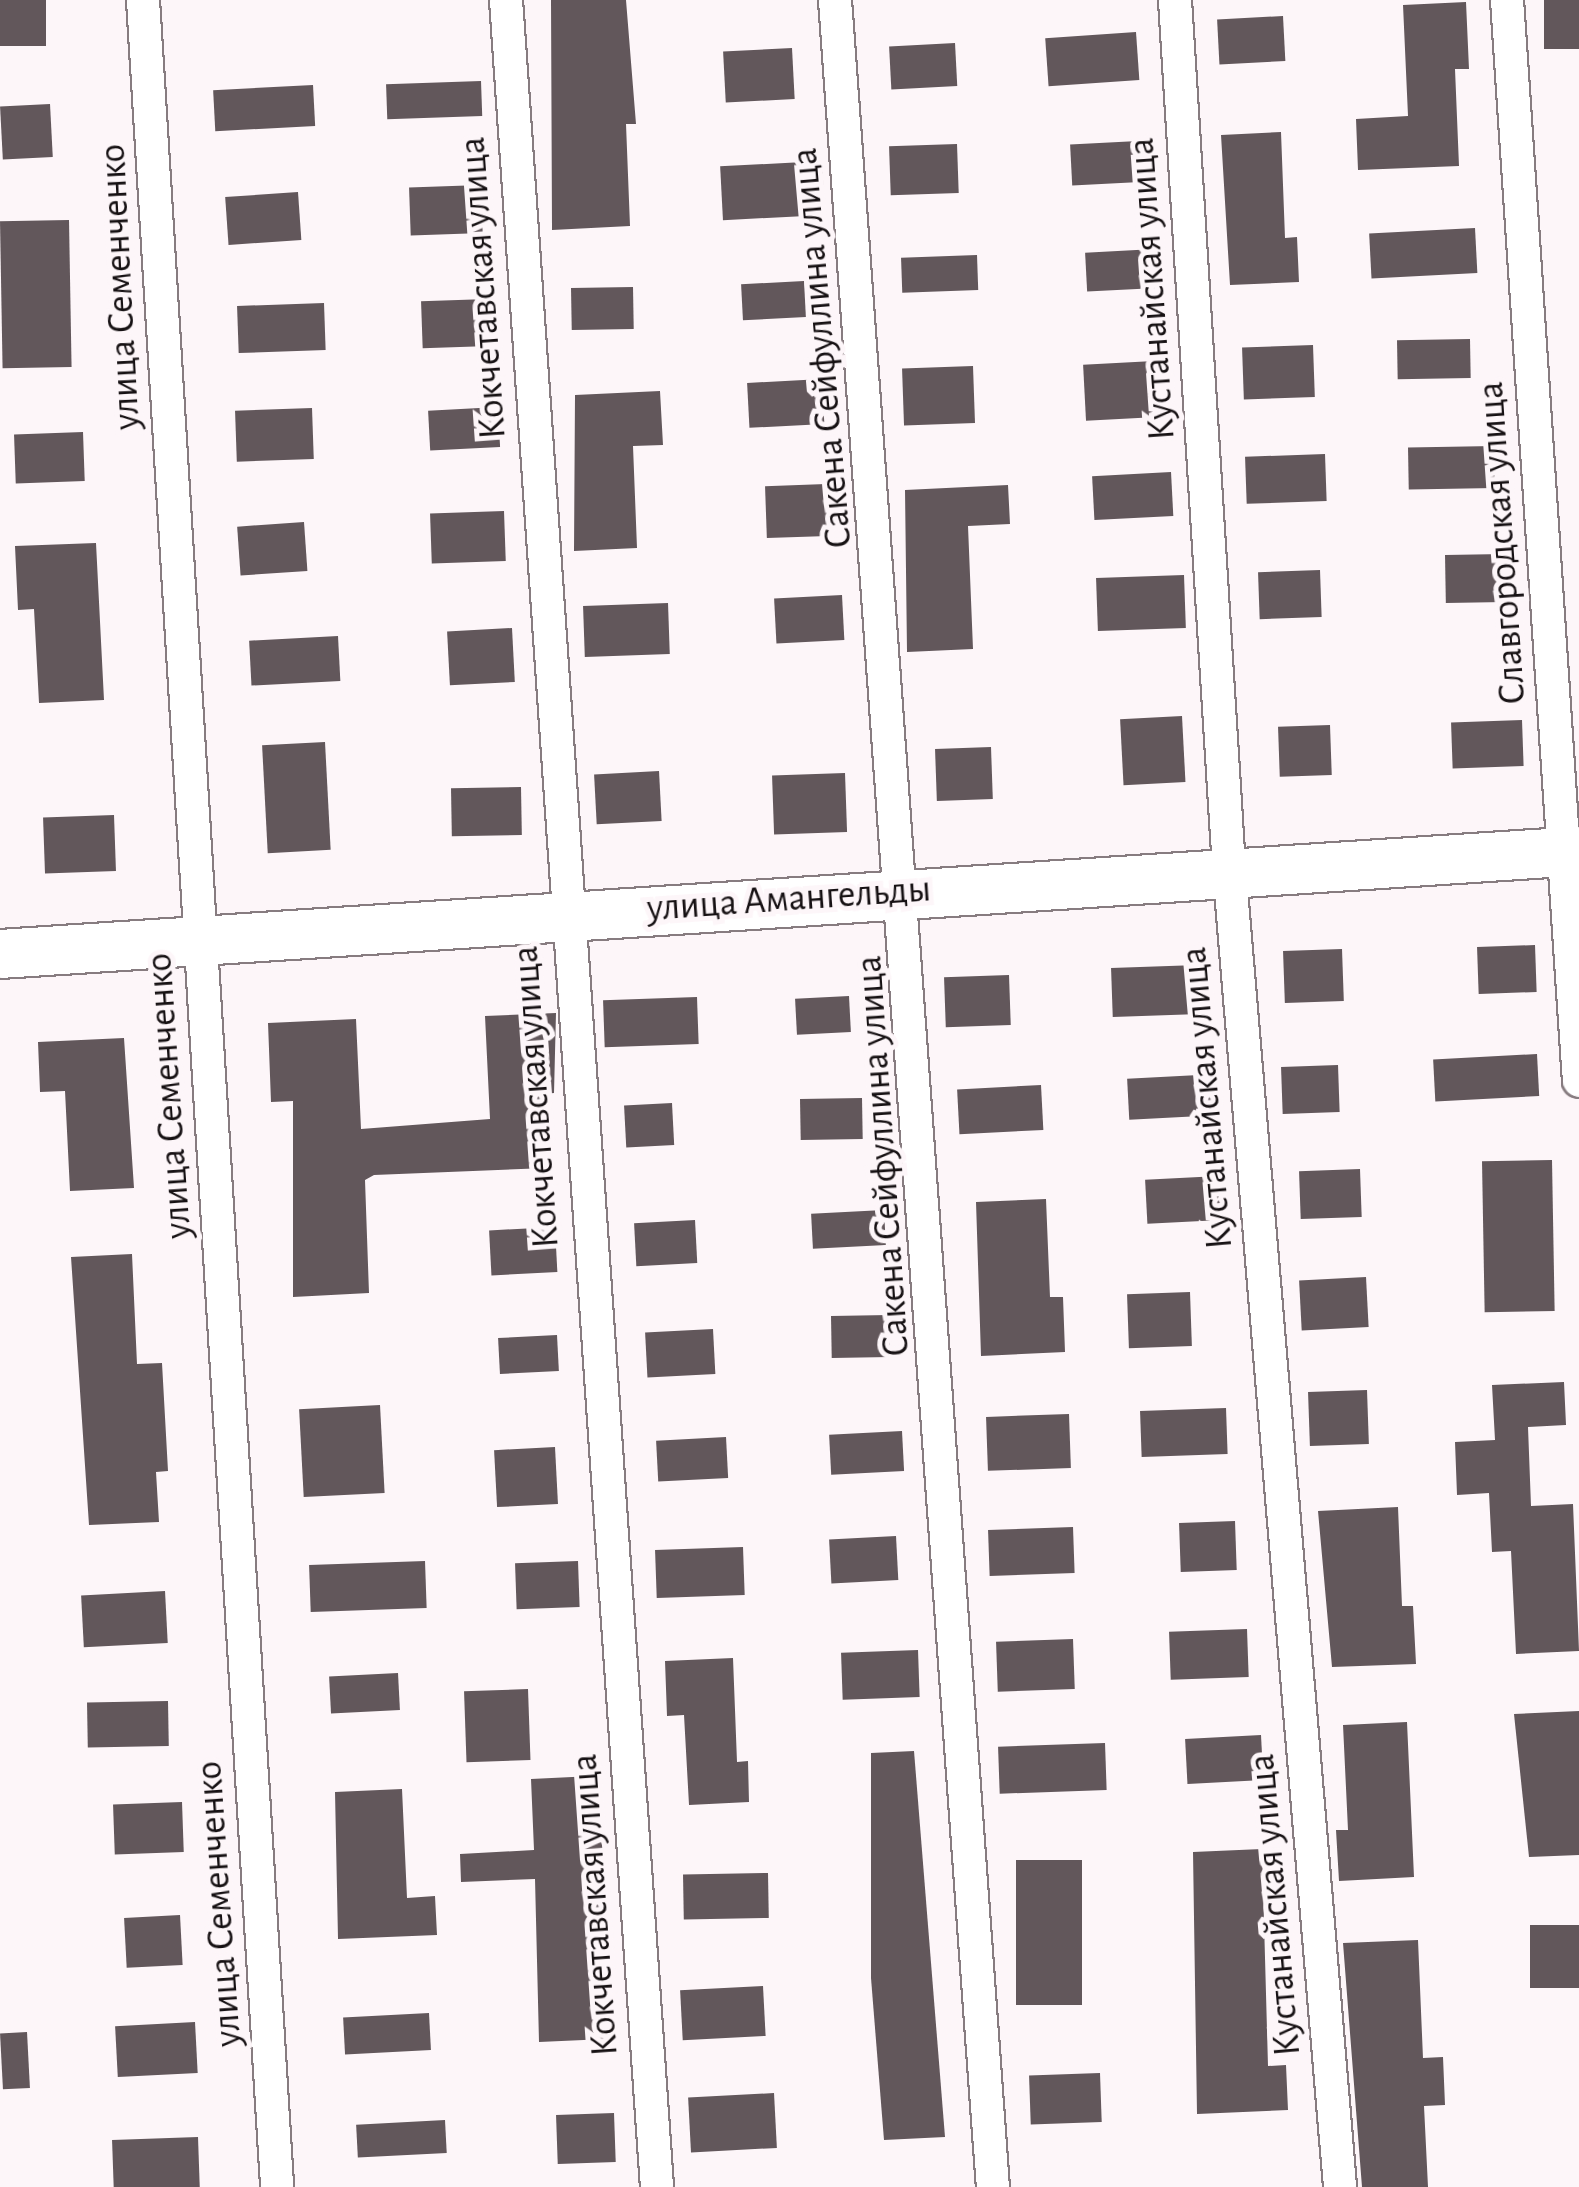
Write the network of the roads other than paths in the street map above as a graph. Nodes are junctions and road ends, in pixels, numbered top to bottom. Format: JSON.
{"nodes":[{"id":1,"x":144,"y":0,"type":"edge"},
{"id":2,"x":506,"y":0,"type":"edge"},
{"id":3,"x":835,"y":0,"type":"edge"},
{"id":4,"x":1175,"y":0,"type":"edge"},
{"id":5,"x":1506,"y":0,"type":"edge"},
{"id":6,"x":1571,"y":852,"type":"edge"},
{"id":7,"x":1229,"y":867,"type":"junction"},
{"id":8,"x":906,"y":893,"type":"junction"},
{"id":9,"x":564,"y":916,"type":"junction"},
{"id":10,"x":201,"y":940,"type":"junction"},
{"id":11,"x":0,"y":954,"type":"edge"},
{"id":12,"x":1579,"y":1081,"type":"edge"},
{"id":13,"x":277,"y":2187,"type":"edge"},
{"id":14,"x":657,"y":2187,"type":"edge"},
{"id":15,"x":993,"y":2187,"type":"edge"},
{"id":16,"x":1340,"y":2187,"type":"edge"}],
"edges":[{"from":1,"to":10,"type":"street","name":"улица Семенченко"},
{"from":2,"to":9,"type":"street","name":"Кокчетавская улица"},
{"from":3,"to":8,"type":"street","name":"Сакена Сейфуллина улица"},
{"from":4,"to":7,"type":"street","name":"Кустанайская улица"},
{"from":5,"to":6,"type":"street","name":"Славгородская улица"},
{"from":6,"to":7,"type":"main road","name":"улица Амангельды"},
{"from":6,"to":12,"type":"street","name":"Славгородская улица"},
{"from":7,"to":8,"type":"main road","name":"улица Амангельды"},
{"from":7,"to":16,"type":"street","name":"Кустанайская улица"},
{"from":8,"to":9,"type":"main road","name":"улица Амангельды"},
{"from":8,"to":15,"type":"street","name":"Сакена Сейфуллина улица"},
{"from":9,"to":10,"type":"main road","name":"улица Амангельды"},
{"from":9,"to":14,"type":"street","name":"Кокчетавская улица"},
{"from":10,"to":11,"type":"main road","name":"улица Амангельды"},
{"from":10,"to":13,"type":"street","name":"улица Семенченко"}]}
